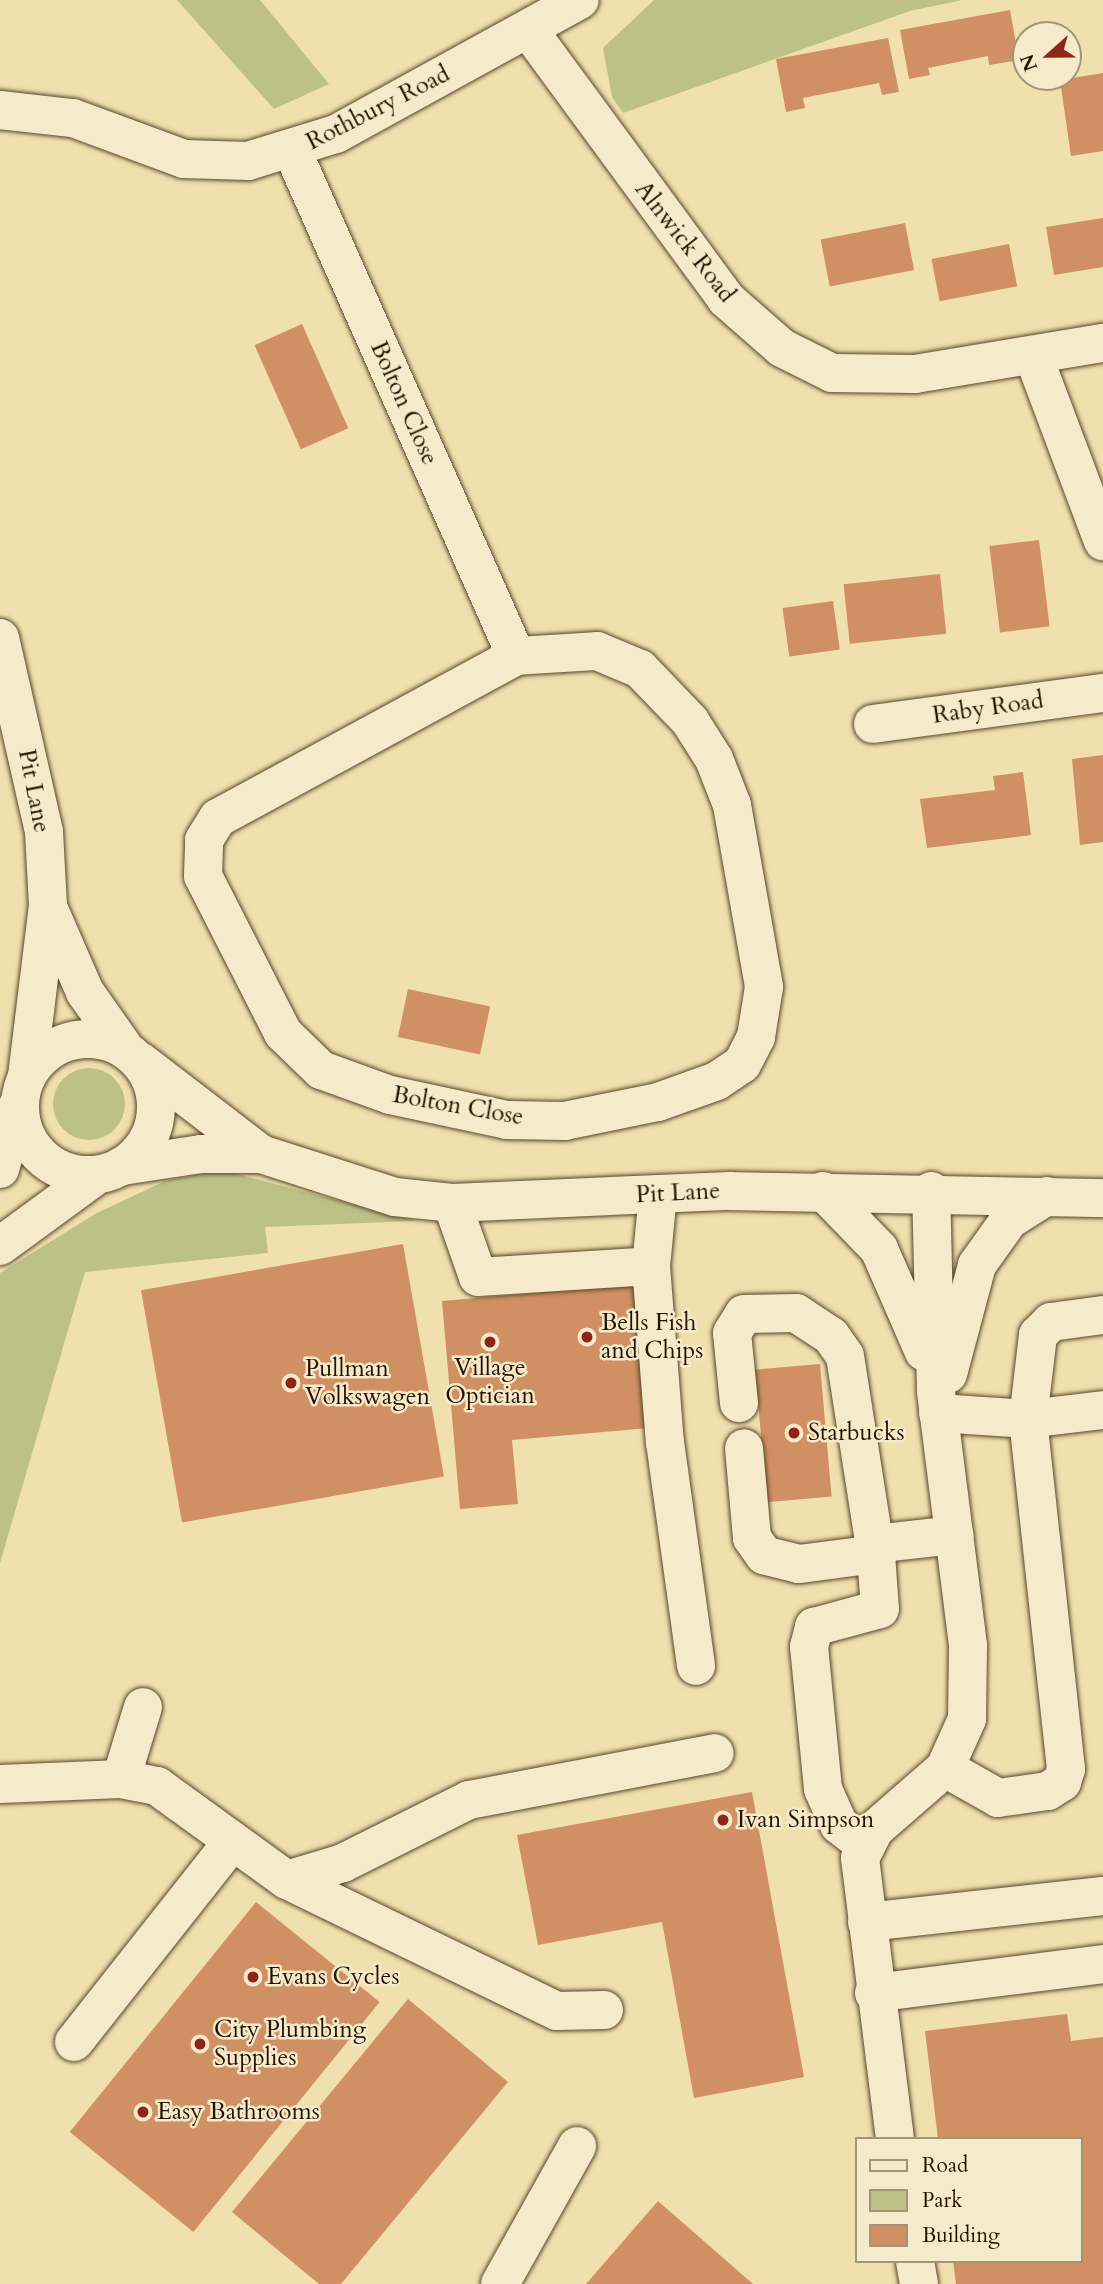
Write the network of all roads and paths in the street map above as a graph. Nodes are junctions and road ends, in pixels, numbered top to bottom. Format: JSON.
{"nodes":[{"id":1,"x":580,"y":0,"type":"edge"},
{"id":2,"x":528,"y":29,"type":"junction"},
{"id":3,"x":0,"y":110,"type":"edge"},
{"id":4,"x":292,"y":150,"type":"junction"},
{"id":5,"x":1103,"y":343,"type":"edge"},
{"id":6,"x":1033,"y":355,"type":"junction"},
{"id":7,"x":1103,"y":541,"type":"edge"},
{"id":8,"x":0,"y":638,"type":"edge"},
{"id":9,"x":516,"y":656,"type":"junction"},
{"id":10,"x":1103,"y":693,"type":"edge"},
{"id":11,"x":873,"y":724,"type":"dead end"},
{"id":12,"x":48,"y":905,"type":"junction"},
{"id":13,"x":132,"y":1054,"type":"junction"},
{"id":14,"x":23,"y":1088,"type":"junction"},
{"id":15,"x":261,"y":1154,"type":"junction"},
{"id":16,"x":0,"y":1169,"type":"edge"},
{"id":17,"x":110,"y":1171,"type":"junction"},
{"id":18,"x":823,"y":1191,"type":"junction"},
{"id":19,"x":932,"y":1191,"type":"junction"},
{"id":20,"x":658,"y":1194,"type":"junction"},
{"id":21,"x":1047,"y":1196,"type":"junction"},
{"id":22,"x":1103,"y":1198,"type":"edge"},
{"id":23,"x":452,"y":1203,"type":"junction"},
{"id":24,"x":0,"y":1246,"type":"edge"},
{"id":25,"x":651,"y":1266,"type":"junction"},
{"id":26,"x":1103,"y":1315,"type":"edge"},
{"id":27,"x":739,"y":1403,"type":"dead end"},
{"id":28,"x":937,"y":1403,"type":"junction"},
{"id":29,"x":1103,"y":1410,"type":"edge"},
{"id":30,"x":1028,"y":1419,"type":"junction"},
{"id":31,"x":744,"y":1448,"type":"dead end"},
{"id":32,"x":954,"y":1535,"type":"junction"},
{"id":33,"x":875,"y":1549,"type":"junction"},
{"id":34,"x":696,"y":1666,"type":"dead end"},
{"id":35,"x":143,"y":1707,"type":"dead end"},
{"id":36,"x":715,"y":1753,"type":"dead end"},
{"id":37,"x":944,"y":1768,"type":"junction"},
{"id":38,"x":121,"y":1779,"type":"junction"},
{"id":39,"x":0,"y":1784,"type":"edge"},
{"id":40,"x":233,"y":1841,"type":"junction"},
{"id":41,"x":866,"y":1846,"type":"junction"},
{"id":42,"x":287,"y":1880,"type":"junction"},
{"id":43,"x":1103,"y":1896,"type":"edge"},
{"id":44,"x":866,"y":1922,"type":"junction"},
{"id":45,"x":1103,"y":1964,"type":"edge"},
{"id":46,"x":874,"y":1993,"type":"junction"},
{"id":47,"x":604,"y":2010,"type":"dead end"},
{"id":48,"x":74,"y":2042,"type":"dead end"},
{"id":49,"x":895,"y":2137,"type":"edge"},
{"id":50,"x":578,"y":2147,"type":"dead end"},
{"id":51,"x":915,"y":2263,"type":"edge"},
{"id":52,"x":500,"y":2284,"type":"edge"},
{"id":53,"x":919,"y":2284,"type":"edge"}],
"edges":[{"from":1,"to":2,"type":"street","name":"Rothbury Road"},
{"from":2,"to":4,"type":"street","name":"Rothbury Road"},
{"from":2,"to":6,"type":"street","name":"Alnwick Road"},
{"from":3,"to":4,"type":"street","name":"Rothbury Road"},
{"from":4,"to":9,"type":"street","name":"Bolton Close"},
{"from":5,"to":6,"type":"street","name":"Alnwick Road"},
{"from":6,"to":7,"type":"street"},
{"from":8,"to":12,"type":"street","name":"Pit Lane"},
{"from":9,"to":9,"type":"street","name":"Bolton Close"},
{"from":10,"to":11,"type":"street","name":"Raby Road"},
{"from":12,"to":13,"type":"street"},
{"from":12,"to":14,"type":"street"},
{"from":13,"to":14,"type":"street"},
{"from":13,"to":15,"type":"street","name":"Pit Lane"},
{"from":13,"to":17,"type":"street"},
{"from":14,"to":16,"type":"street"},
{"from":14,"to":17,"type":"street"},
{"from":15,"to":17,"type":"street","name":"Pit Lane"},
{"from":15,"to":23,"type":"street","name":"Pit Lane"},
{"from":17,"to":24,"type":"street"},
{"from":18,"to":19,"type":"street","name":"Pit Lane"},
{"from":18,"to":20,"type":"street","name":"Pit Lane"},
{"from":18,"to":28,"type":"street"},
{"from":19,"to":21,"type":"street","name":"Pit Lane"},
{"from":19,"to":28,"type":"street"},
{"from":20,"to":23,"type":"street","name":"Pit Lane"},
{"from":20,"to":25,"type":"street"},
{"from":21,"to":22,"type":"street","name":"Pit Lane"},
{"from":21,"to":28,"type":"street"},
{"from":23,"to":25,"type":"street"},
{"from":25,"to":34,"type":"street"},
{"from":26,"to":30,"type":"street"},
{"from":27,"to":33,"type":"street"},
{"from":28,"to":30,"type":"street"},
{"from":28,"to":32,"type":"street"},
{"from":29,"to":30,"type":"street"},
{"from":30,"to":37,"type":"street"},
{"from":31,"to":33,"type":"street"},
{"from":32,"to":33,"type":"street"},
{"from":32,"to":37,"type":"street"},
{"from":33,"to":41,"type":"street"},
{"from":35,"to":38,"type":"street"},
{"from":36,"to":42,"type":"street"},
{"from":37,"to":41,"type":"street"},
{"from":38,"to":39,"type":"street"},
{"from":38,"to":40,"type":"street"},
{"from":40,"to":42,"type":"street"},
{"from":40,"to":48,"type":"street"},
{"from":41,"to":44,"type":"street"},
{"from":42,"to":47,"type":"street"},
{"from":43,"to":44,"type":"street"},
{"from":44,"to":46,"type":"street"},
{"from":45,"to":46,"type":"street"},
{"from":46,"to":49,"type":"street"},
{"from":50,"to":52,"type":"street"},
{"from":51,"to":53,"type":"street"}]}
